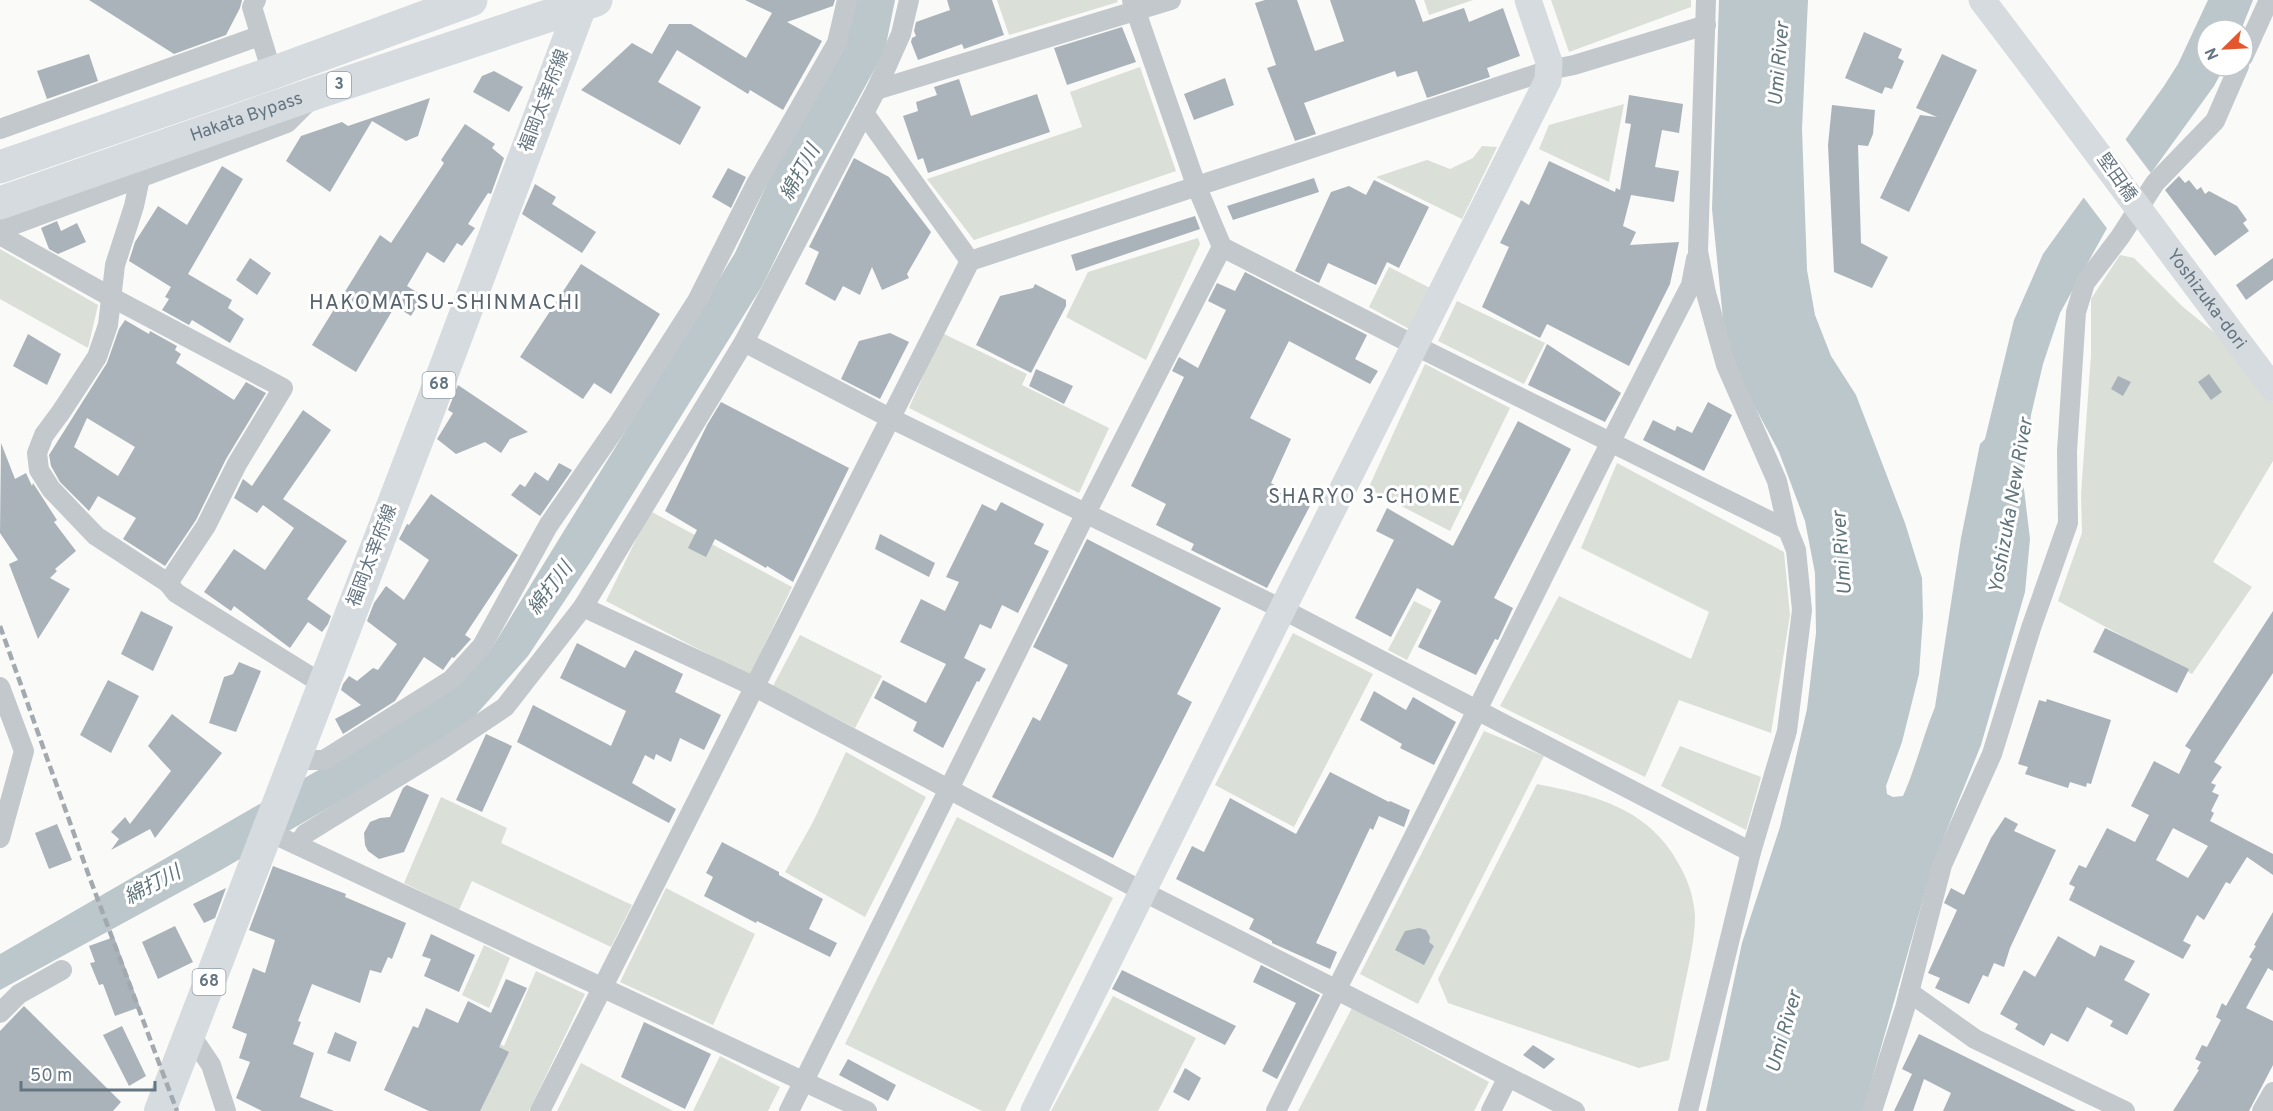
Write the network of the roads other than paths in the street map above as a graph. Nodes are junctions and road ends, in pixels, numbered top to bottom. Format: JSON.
{"nodes":[{"id":1,"x":256,"y":0,"type":"edge"},
{"id":2,"x":471,"y":0,"type":"edge"},
{"id":3,"x":847,"y":0,"type":"edge"},
{"id":4,"x":909,"y":0,"type":"edge"},
{"id":5,"x":1170,"y":0,"type":"edge"},
{"id":6,"x":1527,"y":0,"type":"edge"},
{"id":7,"x":1706,"y":0,"type":"edge"},
{"id":8,"x":1982,"y":0,"type":"edge"},
{"id":9,"x":2269,"y":0,"type":"edge"},
{"id":10,"x":586,"y":2,"type":"edge"},
{"id":11,"x":1134,"y":6,"type":"edge"},
{"id":12,"x":1706,"y":25,"type":"junction"},
{"id":13,"x":2255,"y":31,"type":"edge"},
{"id":14,"x":260,"y":36,"type":"junction"},
{"id":15,"x":1548,"y":70,"type":"junction"},
{"id":16,"x":272,"y":73,"type":"junction"},
{"id":17,"x":2234,"y":78,"type":"edge"},
{"id":18,"x":876,"y":90,"type":"junction"},
{"id":19,"x":316,"y":93,"type":"junction"},
{"id":20,"x":864,"y":113,"type":"junction"},
{"id":21,"x":0,"y":129,"type":"edge"},
{"id":22,"x":0,"y":167,"type":"edge"},
{"id":23,"x":140,"y":178,"type":"junction"},
{"id":24,"x":1196,"y":185,"type":"junction"},
{"id":25,"x":0,"y":203,"type":"edge"},
{"id":26,"x":2138,"y":210,"type":"junction"},
{"id":27,"x":0,"y":230,"type":"edge"},
{"id":28,"x":0,"y":235,"type":"edge"},
{"id":29,"x":1222,"y":248,"type":"junction"},
{"id":30,"x":1698,"y":251,"type":"junction"},
{"id":31,"x":970,"y":261,"type":"junction"},
{"id":32,"x":111,"y":297,"type":"junction"},
{"id":33,"x":744,"y":342,"type":"junction"},
{"id":34,"x":1416,"y":346,"type":"junction"},
{"id":35,"x":2273,"y":388,"type":"edge"},
{"id":36,"x":890,"y":418,"type":"junction"},
{"id":37,"x":1609,"y":442,"type":"junction"},
{"id":38,"x":1086,"y":513,"type":"junction"},
{"id":39,"x":1788,"y":530,"type":"junction"},
{"id":40,"x":168,"y":583,"type":"junction"},
{"id":41,"x":583,"y":607,"type":"junction"},
{"id":42,"x":1282,"y":609,"type":"junction"},
{"id":43,"x":324,"y":685,"type":"junction"},
{"id":44,"x":753,"y":686,"type":"junction"},
{"id":45,"x":0,"y":687,"type":"edge"},
{"id":46,"x":1478,"y":710,"type":"junction"},
{"id":47,"x":294,"y":764,"type":"junction"},
{"id":48,"x":950,"y":789,"type":"junction"},
{"id":49,"x":0,"y":838,"type":"edge"},
{"id":50,"x":276,"y":842,"type":"junction"},
{"id":51,"x":1751,"y":852,"type":"junction"},
{"id":52,"x":1144,"y":892,"type":"junction"},
{"id":53,"x":62,"y":970,"type":"dead end"},
{"id":54,"x":603,"y":988,"type":"junction"},
{"id":55,"x":1336,"y":988,"type":"junction"},
{"id":56,"x":1909,"y":992,"type":"junction"},
{"id":57,"x":0,"y":1013,"type":"edge"},
{"id":58,"x":190,"y":1034,"type":"junction"},
{"id":59,"x":1508,"y":1077,"type":"junction"},
{"id":60,"x":805,"y":1081,"type":"junction"},
{"id":61,"x":2273,"y":1092,"type":"edge"},
{"id":62,"x":160,"y":1111,"type":"edge"},
{"id":63,"x":226,"y":1111,"type":"edge"},
{"id":64,"x":540,"y":1111,"type":"edge"},
{"id":65,"x":789,"y":1111,"type":"edge"},
{"id":66,"x":867,"y":1111,"type":"edge"},
{"id":67,"x":1034,"y":1111,"type":"edge"},
{"id":68,"x":1276,"y":1111,"type":"edge"},
{"id":69,"x":1491,"y":1111,"type":"edge"},
{"id":70,"x":1575,"y":1111,"type":"edge"},
{"id":71,"x":1688,"y":1111,"type":"edge"},
{"id":72,"x":1872,"y":1111,"type":"edge"},
{"id":73,"x":2125,"y":1111,"type":"edge"},
{"id":74,"x":2262,"y":1111,"type":"edge"}],
"edges":[{"from":1,"to":14,"type":"street"},
{"from":2,"to":16,"type":"highway","name":"Hakata Bypass","number":"3"},
{"from":3,"to":47,"type":"street"},
{"from":4,"to":18,"type":"street"},
{"from":5,"to":11,"type":"street"},
{"from":6,"to":15,"type":"street"},
{"from":7,"to":12,"type":"street"},
{"from":8,"to":26,"type":"street","name":"堅田橋"},
{"from":9,"to":13,"type":"street"},
{"from":10,"to":19,"type":"highway","name":"Hakata Bypass","number":"3"},
{"from":10,"to":43,"type":"main road","name":"福岡太宰府線","number":"68"},
{"from":11,"to":18,"type":"street"},
{"from":11,"to":24,"type":"street"},
{"from":12,"to":15,"type":"street"},
{"from":12,"to":30,"type":"street"},
{"from":14,"to":16,"type":"street"},
{"from":14,"to":21,"type":"street"},
{"from":15,"to":24,"type":"street"},
{"from":15,"to":34,"type":"street"},
{"from":16,"to":22,"type":"highway","name":"Hakata Bypass","number":"3"},
{"from":17,"to":26,"type":"street"},
{"from":18,"to":20,"type":"street"},
{"from":19,"to":23,"type":"street"},
{"from":19,"to":25,"type":"highway","name":"Hakata Bypass","number":"3"},
{"from":20,"to":31,"type":"street"},
{"from":20,"to":33,"type":"street"},
{"from":23,"to":27,"type":"street"},
{"from":23,"to":32,"type":"street"},
{"from":24,"to":29,"type":"street"},
{"from":24,"to":31,"type":"street"},
{"from":26,"to":35,"type":"street","name":"Yoshizuka-dori"},
{"from":26,"to":56,"type":"street"},
{"from":28,"to":32,"type":"street"},
{"from":29,"to":34,"type":"street"},
{"from":29,"to":38,"type":"street"},
{"from":30,"to":37,"type":"street"},
{"from":30,"to":39,"type":"street"},
{"from":31,"to":36,"type":"street"},
{"from":32,"to":40,"type":"street"},
{"from":32,"to":40,"type":"street"},
{"from":33,"to":36,"type":"street"},
{"from":33,"to":41,"type":"street"},
{"from":34,"to":37,"type":"street"},
{"from":34,"to":42,"type":"street"},
{"from":36,"to":38,"type":"street"},
{"from":36,"to":44,"type":"street"},
{"from":37,"to":39,"type":"street"},
{"from":37,"to":46,"type":"street"},
{"from":38,"to":42,"type":"street"},
{"from":38,"to":48,"type":"street"},
{"from":39,"to":51,"type":"street"},
{"from":40,"to":43,"type":"street"},
{"from":41,"to":44,"type":"street"},
{"from":41,"to":50,"type":"street"},
{"from":42,"to":46,"type":"street"},
{"from":42,"to":52,"type":"street"},
{"from":43,"to":47,"type":"main road","name":"福岡太宰府線","number":"68"},
{"from":44,"to":48,"type":"street"},
{"from":44,"to":54,"type":"street"},
{"from":45,"to":49,"type":"street"},
{"from":46,"to":51,"type":"street"},
{"from":46,"to":55,"type":"street"},
{"from":47,"to":50,"type":"main road","name":"福岡太宰府線","number":"68"},
{"from":48,"to":52,"type":"street"},
{"from":48,"to":60,"type":"street"},
{"from":50,"to":54,"type":"street"},
{"from":50,"to":58,"type":"main road","name":"福岡太宰府線","number":"68"},
{"from":51,"to":71,"type":"street"},
{"from":52,"to":55,"type":"street"},
{"from":52,"to":67,"type":"street"},
{"from":53,"to":57,"type":"street"},
{"from":54,"to":60,"type":"street"},
{"from":54,"to":64,"type":"street"},
{"from":55,"to":59,"type":"street"},
{"from":55,"to":68,"type":"street"},
{"from":56,"to":72,"type":"street"},
{"from":56,"to":73,"type":"street"},
{"from":58,"to":62,"type":"main road","name":"福岡太宰府線","number":"68"},
{"from":58,"to":63,"type":"street"},
{"from":59,"to":69,"type":"street"},
{"from":59,"to":70,"type":"street"},
{"from":60,"to":65,"type":"street"},
{"from":60,"to":66,"type":"street"},
{"from":61,"to":74,"type":"street"}]}
